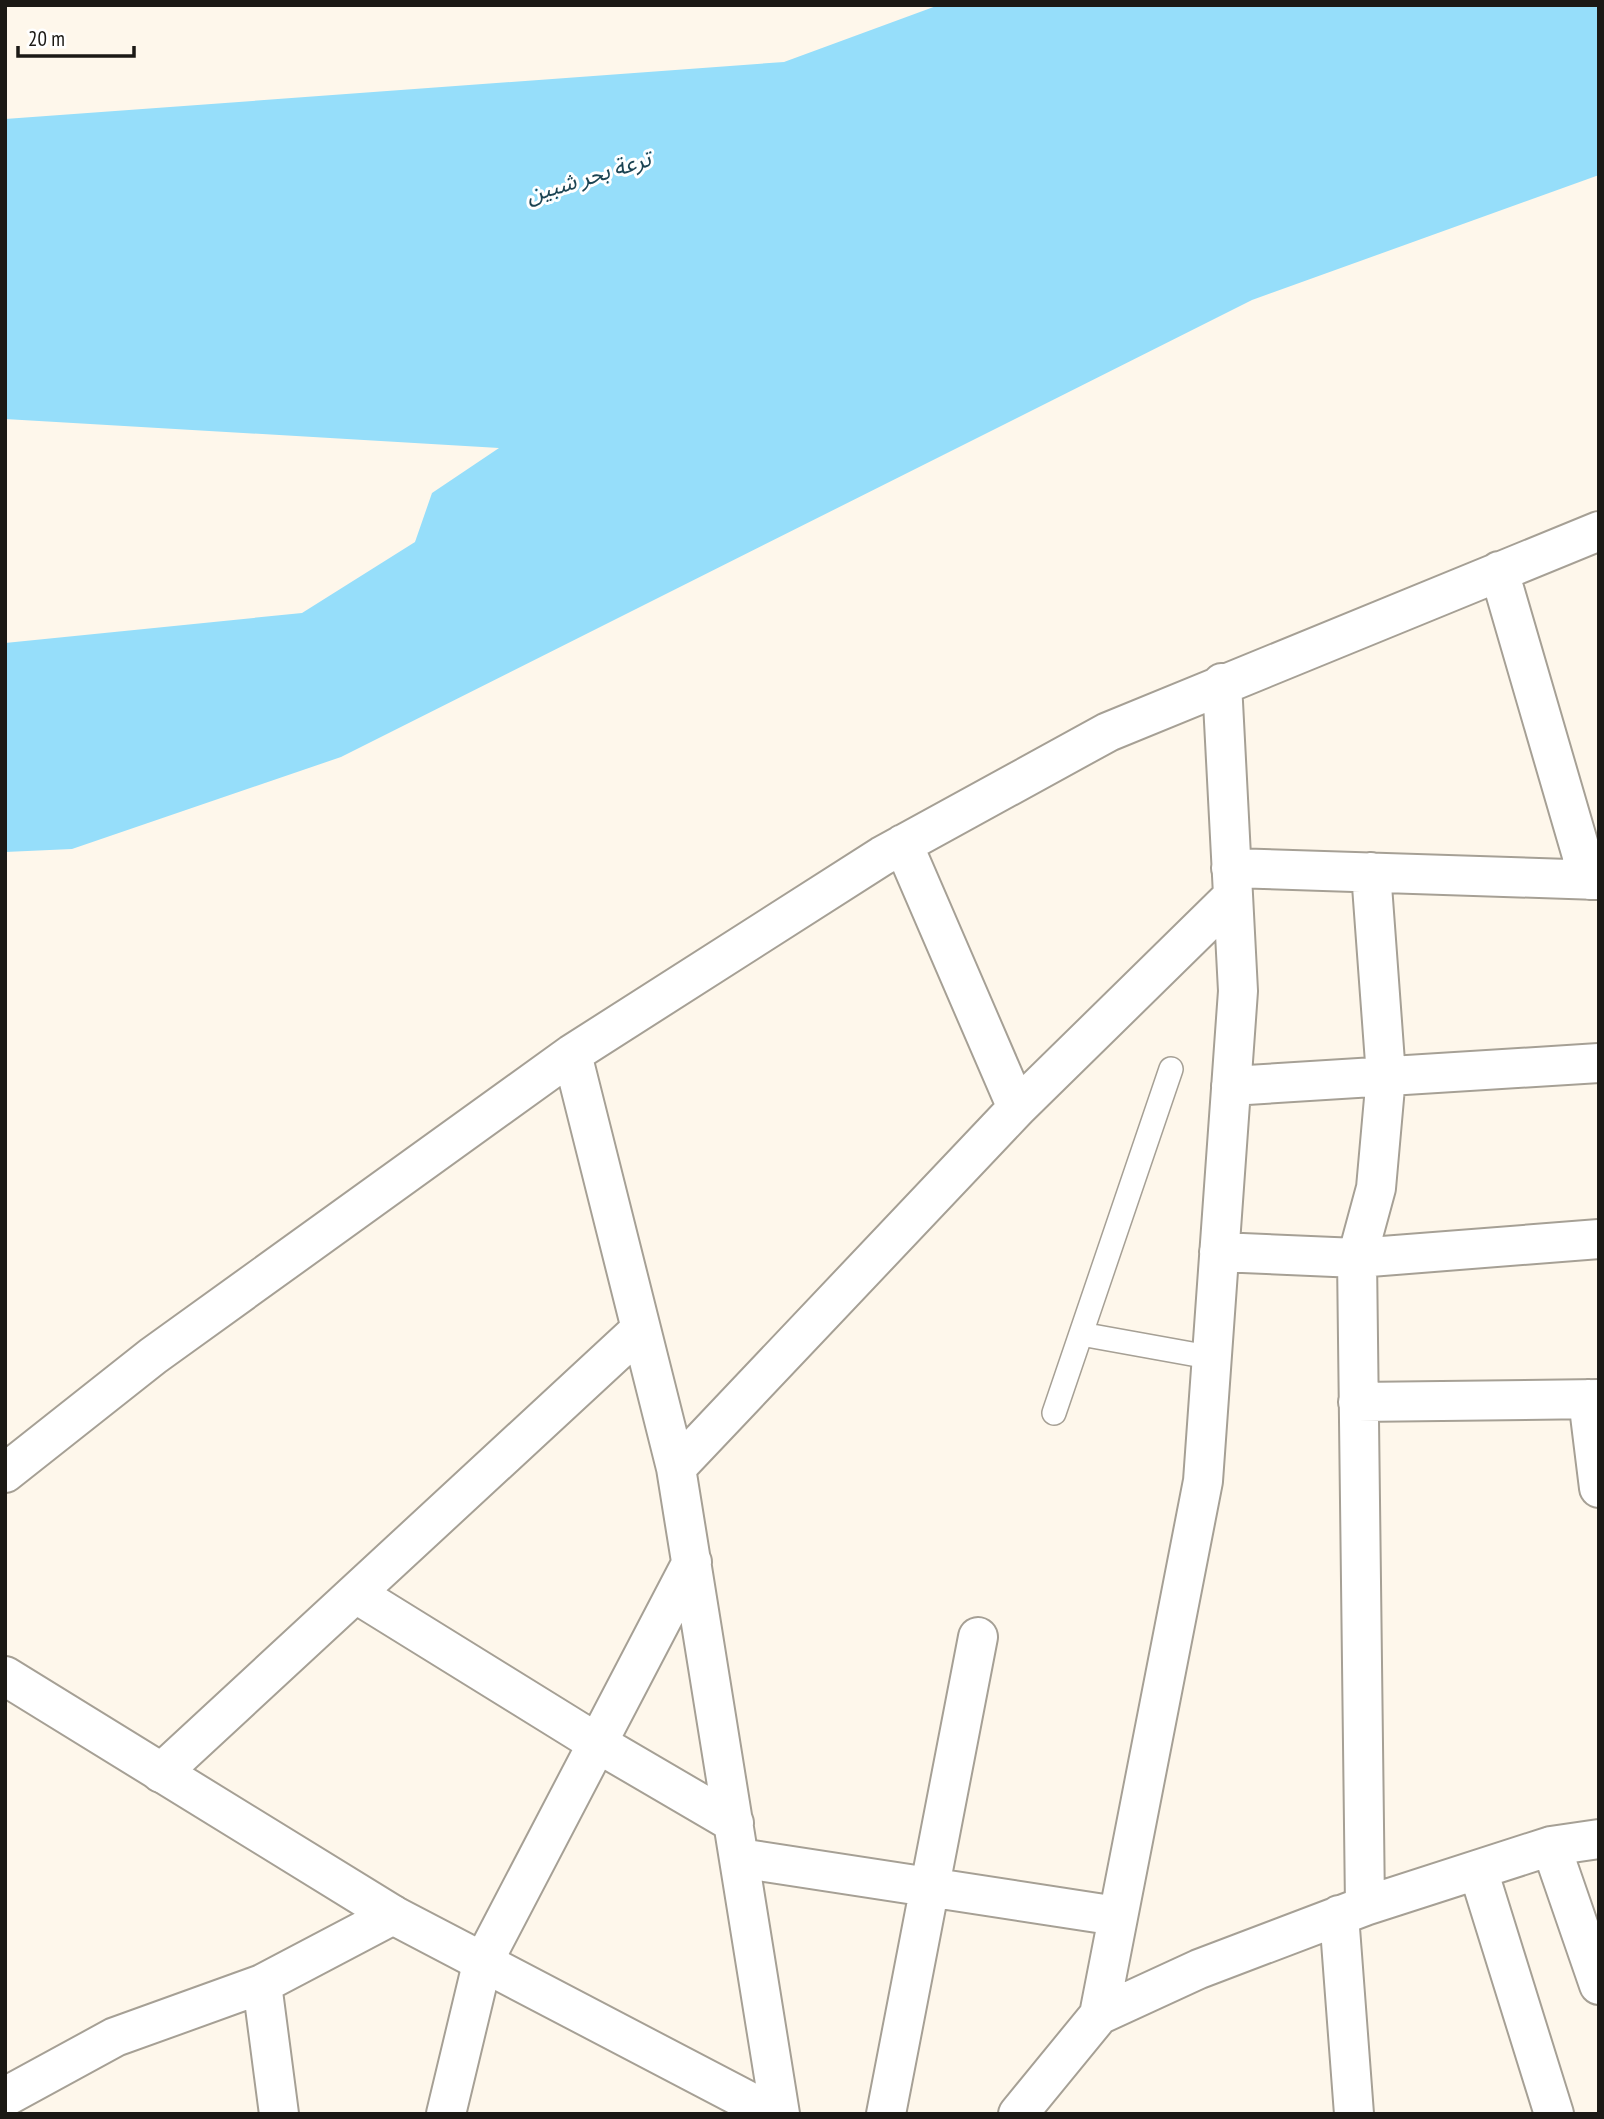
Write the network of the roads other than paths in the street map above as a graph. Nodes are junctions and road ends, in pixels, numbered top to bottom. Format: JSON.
{"nodes":[{"id":1,"x":1599,"y":531,"type":"edge"},
{"id":2,"x":1499,"y":571,"type":"junction"},
{"id":3,"x":1222,"y":683,"type":"junction"},
{"id":4,"x":903,"y":844,"type":"junction"},
{"id":5,"x":1371,"y":872,"type":"junction"},
{"id":6,"x":1594,"y":880,"type":"edge"},
{"id":7,"x":1232,"y":882,"type":"junction"},
{"id":8,"x":572,"y":1054,"type":"junction"},
{"id":9,"x":1599,"y":1063,"type":"edge"},
{"id":10,"x":1171,"y":1069,"type":"dead end"},
{"id":11,"x":1386,"y":1076,"type":"junction"},
{"id":12,"x":1231,"y":1086,"type":"junction"},
{"id":13,"x":1017,"y":1108,"type":"junction"},
{"id":14,"x":1599,"y":1240,"type":"edge"},
{"id":15,"x":1219,"y":1252,"type":"junction"},
{"id":16,"x":1357,"y":1258,"type":"junction"},
{"id":17,"x":641,"y":1329,"type":"junction"},
{"id":18,"x":1081,"y":1334,"type":"junction"},
{"id":19,"x":1214,"y":1358,"type":"junction"},
{"id":20,"x":1593,"y":1399,"type":"edge"},
{"id":21,"x":1358,"y":1402,"type":"junction"},
{"id":22,"x":1054,"y":1413,"type":"dead end"},
{"id":23,"x":676,"y":1468,"type":"junction"},
{"id":24,"x":5,"y":1473,"type":"edge"},
{"id":25,"x":1599,"y":1488,"type":"edge"},
{"id":26,"x":692,"y":1562,"type":"junction"},
{"id":27,"x":358,"y":1595,"type":"junction"},
{"id":28,"x":978,"y":1637,"type":"dead end"},
{"id":29,"x":5,"y":1676,"type":"edge"},
{"id":30,"x":597,"y":1743,"type":"junction"},
{"id":31,"x":161,"y":1773,"type":"junction"},
{"id":32,"x":1599,"y":1839,"type":"edge"},
{"id":33,"x":737,"y":1841,"type":"junction"},
{"id":34,"x":1551,"y":1846,"type":"junction"},
{"id":35,"x":1478,"y":1870,"type":"junction"},
{"id":36,"x":930,"y":1886,"type":"junction"},
{"id":37,"x":1352,"y":1910,"type":"junction"},
{"id":38,"x":393,"y":1915,"type":"junction"},
{"id":39,"x":1117,"y":1916,"type":"junction"},
{"id":40,"x":482,"y":1964,"type":"junction"},
{"id":41,"x":262,"y":1984,"type":"junction"},
{"id":42,"x":1599,"y":1985,"type":"edge"},
{"id":43,"x":1099,"y":2015,"type":"junction"},
{"id":44,"x":5,"y":2097,"type":"edge"},
{"id":45,"x":279,"y":2114,"type":"edge"},
{"id":46,"x":446,"y":2114,"type":"edge"},
{"id":47,"x":773,"y":2114,"type":"edge"},
{"id":48,"x":780,"y":2114,"type":"edge"},
{"id":49,"x":886,"y":2114,"type":"edge"},
{"id":50,"x":1018,"y":2114,"type":"edge"},
{"id":51,"x":1354,"y":2114,"type":"edge"},
{"id":52,"x":1554,"y":2114,"type":"edge"}],
"edges":[{"from":1,"to":2,"type":"street"},
{"from":2,"to":3,"type":"street"},
{"from":2,"to":6,"type":"street"},
{"from":3,"to":4,"type":"street"},
{"from":3,"to":7,"type":"street"},
{"from":4,"to":8,"type":"street"},
{"from":4,"to":13,"type":"street"},
{"from":5,"to":6,"type":"street"},
{"from":5,"to":7,"type":"street"},
{"from":5,"to":11,"type":"street"},
{"from":7,"to":12,"type":"street"},
{"from":7,"to":13,"type":"street"},
{"from":8,"to":17,"type":"street"},
{"from":8,"to":24,"type":"street"},
{"from":9,"to":11,"type":"street"},
{"from":10,"to":18,"type":"lane"},
{"from":11,"to":12,"type":"street"},
{"from":11,"to":16,"type":"street"},
{"from":12,"to":15,"type":"street"},
{"from":13,"to":23,"type":"street"},
{"from":14,"to":16,"type":"street"},
{"from":15,"to":16,"type":"street"},
{"from":15,"to":19,"type":"street"},
{"from":16,"to":21,"type":"street"},
{"from":17,"to":23,"type":"street"},
{"from":17,"to":27,"type":"street"},
{"from":18,"to":19,"type":"lane"},
{"from":18,"to":22,"type":"lane"},
{"from":19,"to":39,"type":"street"},
{"from":20,"to":21,"type":"street"},
{"from":20,"to":25,"type":"street"},
{"from":21,"to":37,"type":"street"},
{"from":23,"to":26,"type":"street"},
{"from":26,"to":30,"type":"street"},
{"from":26,"to":33,"type":"street"},
{"from":27,"to":30,"type":"street"},
{"from":27,"to":31,"type":"street"},
{"from":28,"to":36,"type":"street"},
{"from":29,"to":31,"type":"street"},
{"from":30,"to":33,"type":"street"},
{"from":30,"to":40,"type":"street"},
{"from":31,"to":38,"type":"street"},
{"from":32,"to":34,"type":"street"},
{"from":33,"to":36,"type":"street"},
{"from":33,"to":48,"type":"street"},
{"from":34,"to":35,"type":"street"},
{"from":34,"to":42,"type":"street"},
{"from":35,"to":37,"type":"street"},
{"from":35,"to":52,"type":"street"},
{"from":36,"to":39,"type":"street"},
{"from":36,"to":49,"type":"street"},
{"from":37,"to":43,"type":"street"},
{"from":37,"to":51,"type":"street"},
{"from":38,"to":40,"type":"street"},
{"from":38,"to":41,"type":"street"},
{"from":39,"to":43,"type":"street"},
{"from":40,"to":46,"type":"street"},
{"from":40,"to":47,"type":"street"},
{"from":41,"to":44,"type":"street"},
{"from":41,"to":45,"type":"street"},
{"from":43,"to":50,"type":"street"}]}
